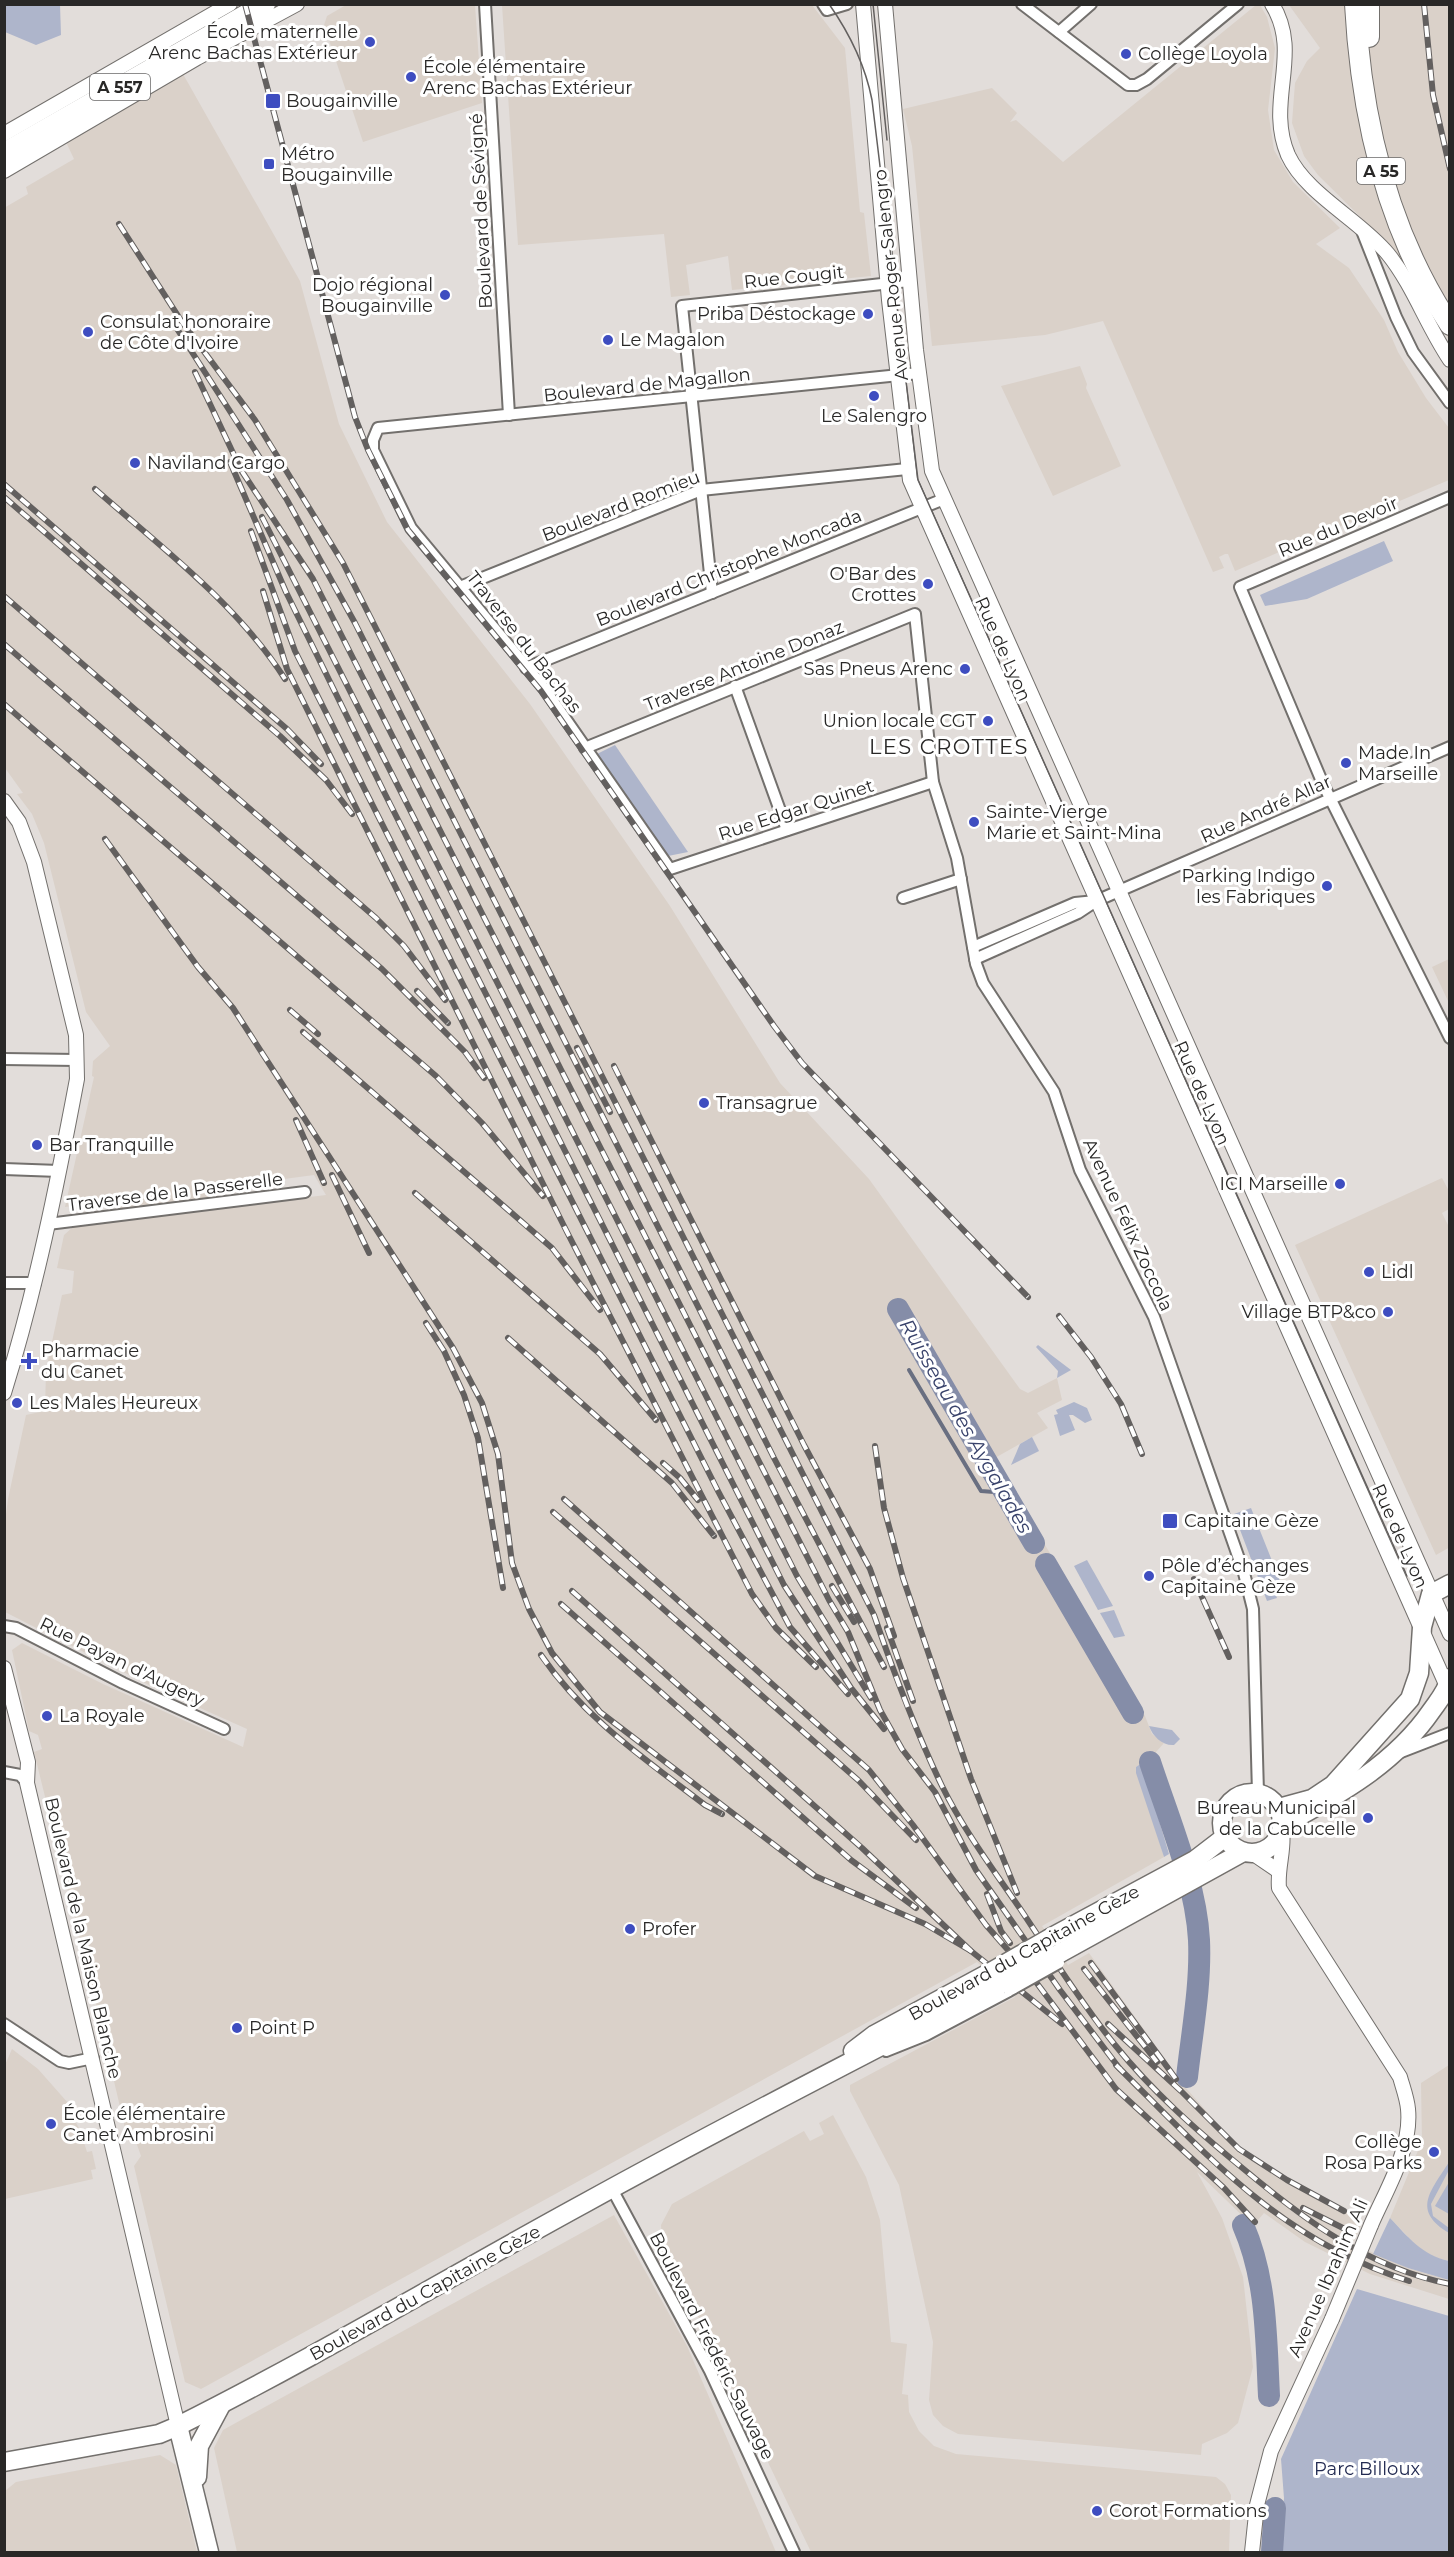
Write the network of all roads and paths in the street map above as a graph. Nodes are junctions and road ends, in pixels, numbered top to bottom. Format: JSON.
{"nodes":[{"id":1,"x":230,"y":4,"type":"edge"},
{"id":2,"x":265,"y":4,"type":"edge"},
{"id":3,"x":277,"y":4,"type":"edge"},
{"id":4,"x":297,"y":4,"type":"edge"},
{"id":5,"x":485,"y":4,"type":"edge"},
{"id":6,"x":823,"y":4,"type":"edge"},
{"id":7,"x":847,"y":4,"type":"edge"},
{"id":8,"x":863,"y":4,"type":"edge"},
{"id":9,"x":885,"y":4,"type":"edge"},
{"id":10,"x":1022,"y":4,"type":"edge"},
{"id":11,"x":1090,"y":4,"type":"edge"},
{"id":12,"x":1238,"y":4,"type":"edge"},
{"id":13,"x":1272,"y":4,"type":"edge"},
{"id":14,"x":1355,"y":4,"type":"edge"},
{"id":15,"x":1369,"y":4,"type":"edge"},
{"id":16,"x":219,"y":30,"type":"junction"},
{"id":17,"x":1059,"y":32,"type":"junction"},
{"id":18,"x":10,"y":144,"type":"edge"},
{"id":19,"x":4,"y":171,"type":"edge"},
{"id":20,"x":1359,"y":225,"type":"junction"},
{"id":21,"x":909,"y":281,"type":"junction"},
{"id":22,"x":888,"y":284,"type":"junction"},
{"id":23,"x":1449,"y":301,"type":"edge"},
{"id":24,"x":1449,"y":325,"type":"edge"},
{"id":25,"x":1449,"y":360,"type":"edge"},
{"id":26,"x":918,"y":373,"type":"junction"},
{"id":27,"x":897,"y":376,"type":"junction"},
{"id":28,"x":689,"y":396,"type":"junction"},
{"id":29,"x":1449,"y":403,"type":"edge"},
{"id":30,"x":509,"y":415,"type":"junction"},
{"id":31,"x":378,"y":428,"type":"joint"},
{"id":32,"x":907,"y":469,"type":"junction"},
{"id":33,"x":701,"y":490,"type":"junction"},
{"id":34,"x":1449,"y":497,"type":"edge"},
{"id":35,"x":944,"y":499,"type":"junction"},
{"id":36,"x":920,"y":508,"type":"junction"},
{"id":37,"x":959,"y":535,"type":"joint"},
{"id":38,"x":460,"y":587,"type":"junction"},
{"id":39,"x":712,"y":593,"type":"junction"},
{"id":40,"x":915,"y":614,"type":"joint"},
{"id":41,"x":526,"y":668,"type":"junction"},
{"id":42,"x":735,"y":686,"type":"junction"},
{"id":43,"x":1449,"y":747,"type":"edge"},
{"id":44,"x":585,"y":748,"type":"junction"},
{"id":45,"x":933,"y":782,"type":"junction"},
{"id":46,"x":1330,"y":799,"type":"junction"},
{"id":47,"x":4,"y":801,"type":"edge"},
{"id":48,"x":787,"y":830,"type":"junction"},
{"id":49,"x":670,"y":869,"type":"joint"},
{"id":50,"x":961,"y":879,"type":"junction"},
{"id":51,"x":1119,"y":891,"type":"junction"},
{"id":52,"x":903,"y":898,"type":"dead end"},
{"id":53,"x":1096,"y":901,"type":"junction"},
{"id":54,"x":974,"y":953,"type":"junction"},
{"id":55,"x":1449,"y":1038,"type":"edge"},
{"id":56,"x":4,"y":1059,"type":"edge"},
{"id":57,"x":77,"y":1060,"type":"junction"},
{"id":58,"x":4,"y":1169,"type":"edge"},
{"id":59,"x":59,"y":1171,"type":"junction"},
{"id":60,"x":305,"y":1192,"type":"dead end"},
{"id":61,"x":48,"y":1224,"type":"junction"},
{"id":62,"x":4,"y":1283,"type":"edge"},
{"id":63,"x":35,"y":1283,"type":"junction"},
{"id":64,"x":4,"y":1393,"type":"edge"},
{"id":65,"x":1449,"y":1584,"type":"edge"},
{"id":66,"x":1431,"y":1594,"type":"junction"},
{"id":67,"x":4,"y":1626,"type":"edge"},
{"id":68,"x":1422,"y":1627,"type":"junction"},
{"id":69,"x":1449,"y":1634,"type":"edge"},
{"id":70,"x":4,"y":1668,"type":"edge"},
{"id":71,"x":1449,"y":1686,"type":"edge"},
{"id":72,"x":8,"y":1688,"type":"edge"},
{"id":73,"x":10,"y":1713,"type":"edge"},
{"id":74,"x":1391,"y":1722,"type":"junction"},
{"id":75,"x":224,"y":1729,"type":"dead end"},
{"id":76,"x":1449,"y":1733,"type":"edge"},
{"id":77,"x":1392,"y":1756,"type":"junction"},
{"id":78,"x":4,"y":1772,"type":"edge"},
{"id":79,"x":27,"y":1783,"type":"junction"},
{"id":80,"x":1258,"y":1793,"type":"junction"},
{"id":81,"x":1281,"y":1821,"type":"junction"},
{"id":82,"x":1225,"y":1837,"type":"junction"},
{"id":83,"x":1241,"y":1856,"type":"junction"},
{"id":84,"x":1277,"y":1870,"type":"junction"},
{"id":85,"x":1199,"y":1874,"type":"junction"},
{"id":86,"x":1170,"y":1890,"type":"junction"},
{"id":87,"x":1058,"y":1950,"type":"junction"},
{"id":88,"x":999,"y":1983,"type":"junction"},
{"id":89,"x":4,"y":2024,"type":"edge"},
{"id":90,"x":93,"y":2058,"type":"junction"},
{"id":91,"x":826,"y":2073,"type":"junction"},
{"id":92,"x":612,"y":2189,"type":"junction"},
{"id":93,"x":222,"y":2404,"type":"junction"},
{"id":94,"x":177,"y":2426,"type":"junction"},
{"id":95,"x":4,"y":2462,"type":"edge"},
{"id":96,"x":198,"y":2511,"type":"junction"},
{"id":97,"x":209,"y":2553,"type":"edge"},
{"id":98,"x":794,"y":2553,"type":"edge"},
{"id":99,"x":1252,"y":2553,"type":"edge"}],
"edges":[{"from":1,"to":18,"type":"street"},
{"from":2,"to":16,"type":"highway","number":"A 557"},
{"from":3,"to":16,"type":"highway"},
{"from":4,"to":19,"type":"street"},
{"from":5,"to":30,"type":"street","name":"Boulevard de Sévigné"},
{"from":6,"to":7,"type":"street"},
{"from":8,"to":22,"type":"street","name":"Avenue Roger Salengro"},
{"from":9,"to":21,"type":"street","name":"Avenue Roger Salengro"},
{"from":10,"to":17,"type":"street"},
{"from":11,"to":17,"type":"street"},
{"from":12,"to":17,"type":"street"},
{"from":13,"to":20,"type":"street"},
{"from":14,"to":24,"type":"highway","number":"A 55"},
{"from":15,"to":23,"type":"highway","number":"A 55"},
{"from":16,"to":18,"type":"highway","number":"A 557"},
{"from":20,"to":25,"type":"street"},
{"from":20,"to":29,"type":"street"},
{"from":21,"to":22,"type":"street","name":"Rue Cougit"},
{"from":21,"to":26,"type":"street","name":"Avenue Roger Salengro"},
{"from":22,"to":27,"type":"street","name":"Avenue Roger Salengro"},
{"from":22,"to":28,"type":"street","name":"Rue Cougit"},
{"from":26,"to":27,"type":"street","name":"Boulevard de Magallon"},
{"from":26,"to":35,"type":"street","name":"Avenue Roger Salengro"},
{"from":27,"to":28,"type":"street","name":"Boulevard de Magallon"},
{"from":27,"to":32,"type":"street","name":"Avenue Roger Salengro"},
{"from":28,"to":30,"type":"street","name":"Boulevard de Magallon"},
{"from":28,"to":33,"type":"street"},
{"from":30,"to":31,"type":"street","name":"Boulevard de Magallon"},
{"from":31,"to":38,"type":"street","name":"Traverse du Bachas"},
{"from":32,"to":33,"type":"street","name":"Boulevard Romieu"},
{"from":32,"to":36,"type":"street","name":"Avenue Roger Salengro"},
{"from":33,"to":38,"type":"street","name":"Boulevard Romieu"},
{"from":33,"to":39,"type":"street"},
{"from":34,"to":46,"type":"street","name":"Rue du Devoir"},
{"from":35,"to":36,"type":"street","name":"Boulevard Christophe Moncada"},
{"from":35,"to":37,"type":"street","name":"Avenue Roger Salengro"},
{"from":36,"to":39,"type":"street","name":"Boulevard Christophe Moncada"},
{"from":36,"to":53,"type":"street","name":"Rue de Lyon"},
{"from":37,"to":51,"type":"street","name":"Rue de Lyon"},
{"from":38,"to":41,"type":"street","name":"Traverse du Bachas"},
{"from":39,"to":41,"type":"street","name":"Boulevard Christophe Moncada"},
{"from":40,"to":42,"type":"street","name":"Traverse Antoine Donaz"},
{"from":40,"to":45,"type":"street","name":"Avenue Félix Zoccola"},
{"from":41,"to":44,"type":"street","name":"Traverse du Bachas"},
{"from":42,"to":44,"type":"street","name":"Traverse Antoine Donaz"},
{"from":42,"to":48,"type":"street"},
{"from":43,"to":46,"type":"street","name":"Rue André Allar"},
{"from":44,"to":49,"type":"street","name":"Traverse du Bachas"},
{"from":45,"to":48,"type":"street","name":"Rue Edgar Quinet"},
{"from":45,"to":50,"type":"street","name":"Avenue Félix Zoccola"},
{"from":46,"to":51,"type":"street","name":"Rue André Allar"},
{"from":46,"to":55,"type":"street"},
{"from":47,"to":57,"type":"street"},
{"from":48,"to":49,"type":"street","name":"Rue Edgar Quinet"},
{"from":50,"to":52,"type":"street"},
{"from":50,"to":54,"type":"street","name":"Avenue Félix Zoccola"},
{"from":51,"to":53,"type":"street","name":"Rue André Allar"},
{"from":51,"to":66,"type":"street","name":"Rue de Lyon"},
{"from":53,"to":54,"type":"street","name":"Rue André Allar"},
{"from":53,"to":68,"type":"street","name":"Rue de Lyon"},
{"from":54,"to":80,"type":"street","name":"Avenue Félix Zoccola"},
{"from":56,"to":57,"type":"street"},
{"from":57,"to":59,"type":"street"},
{"from":58,"to":59,"type":"street"},
{"from":59,"to":61,"type":"street"},
{"from":60,"to":61,"type":"street","name":"Traverse de la Passerelle"},
{"from":61,"to":63,"type":"street"},
{"from":62,"to":63,"type":"street"},
{"from":63,"to":64,"type":"street"},
{"from":65,"to":66,"type":"main road"},
{"from":66,"to":68,"type":"main road"},
{"from":66,"to":69,"type":"street","name":"Rue de Lyon"},
{"from":67,"to":75,"type":"street","name":"Rue Payan d'Augery"},
{"from":68,"to":71,"type":"street","name":"Rue de Lyon"},
{"from":68,"to":74,"type":"main road"},
{"from":70,"to":72,"type":"street","name":"Boulevard de la Maison Blanche"},
{"from":71,"to":74,"type":"main road"},
{"from":71,"to":77,"type":"main road","name":"Boulevard du Capitaine Gèze"},
{"from":72,"to":73,"type":"street","name":"Boulevard de la Maison Blanche"},
{"from":73,"to":79,"type":"street","name":"Boulevard de la Maison Blanche"},
{"from":74,"to":81,"type":"main road"},
{"from":76,"to":77,"type":"street","name":"Boulevard du Capitaine Gèze"},
{"from":77,"to":81,"type":"main road","name":"Boulevard du Capitaine Gèze"},
{"from":78,"to":79,"type":"street"},
{"from":79,"to":90,"type":"street","name":"Boulevard de la Maison Blanche"},
{"from":80,"to":81,"type":"main road"},
{"from":80,"to":82,"type":"main road"},
{"from":81,"to":83,"type":"main road","name":"Boulevard du Capitaine Gèze"},
{"from":81,"to":84,"type":"street","name":"Avenue Ibrahim Ali"},
{"from":82,"to":83,"type":"main road"},
{"from":82,"to":85,"type":"main road","name":"Boulevard du Capitaine Gèze"},
{"from":83,"to":84,"type":"street"},
{"from":83,"to":85,"type":"main road","name":"Boulevard du Capitaine Gèze"},
{"from":84,"to":99,"type":"street","name":"Avenue Ibrahim Ali","bridge":true},
{"from":85,"to":86,"type":"main road","name":"Boulevard du Capitaine Gèze"},
{"from":85,"to":86,"type":"street","name":"Boulevard du Capitaine Gèze"},
{"from":86,"to":87,"type":"main road","name":"Boulevard du Capitaine Gèze"},
{"from":86,"to":87,"type":"street","name":"Boulevard du Capitaine Gèze"},
{"from":87,"to":88,"type":"main road","name":"Boulevard du Capitaine Gèze","bridge":true},
{"from":87,"to":88,"type":"street","name":"Boulevard du Capitaine Gèze","bridge":true},
{"from":88,"to":91,"type":"street","name":"Boulevard du Capitaine Gèze"},
{"from":88,"to":91,"type":"main road","name":"Boulevard du Capitaine Gèze"},
{"from":89,"to":90,"type":"street"},
{"from":90,"to":94,"type":"street","name":"Boulevard de la Maison Blanche"},
{"from":91,"to":92,"type":"main road","name":"Boulevard du Capitaine Gèze"},
{"from":92,"to":93,"type":"main road","name":"Boulevard du Capitaine Gèze"},
{"from":92,"to":98,"type":"street","name":"Boulevard Frédéric Sauvage"},
{"from":93,"to":94,"type":"main road","name":"Boulevard du Capitaine Gèze"},
{"from":93,"to":96,"type":"main road"},
{"from":94,"to":95,"type":"main road","name":"Boulevard du Capitaine Gèze"},
{"from":94,"to":96,"type":"main road"},
{"from":96,"to":97,"type":"main road"}]}
